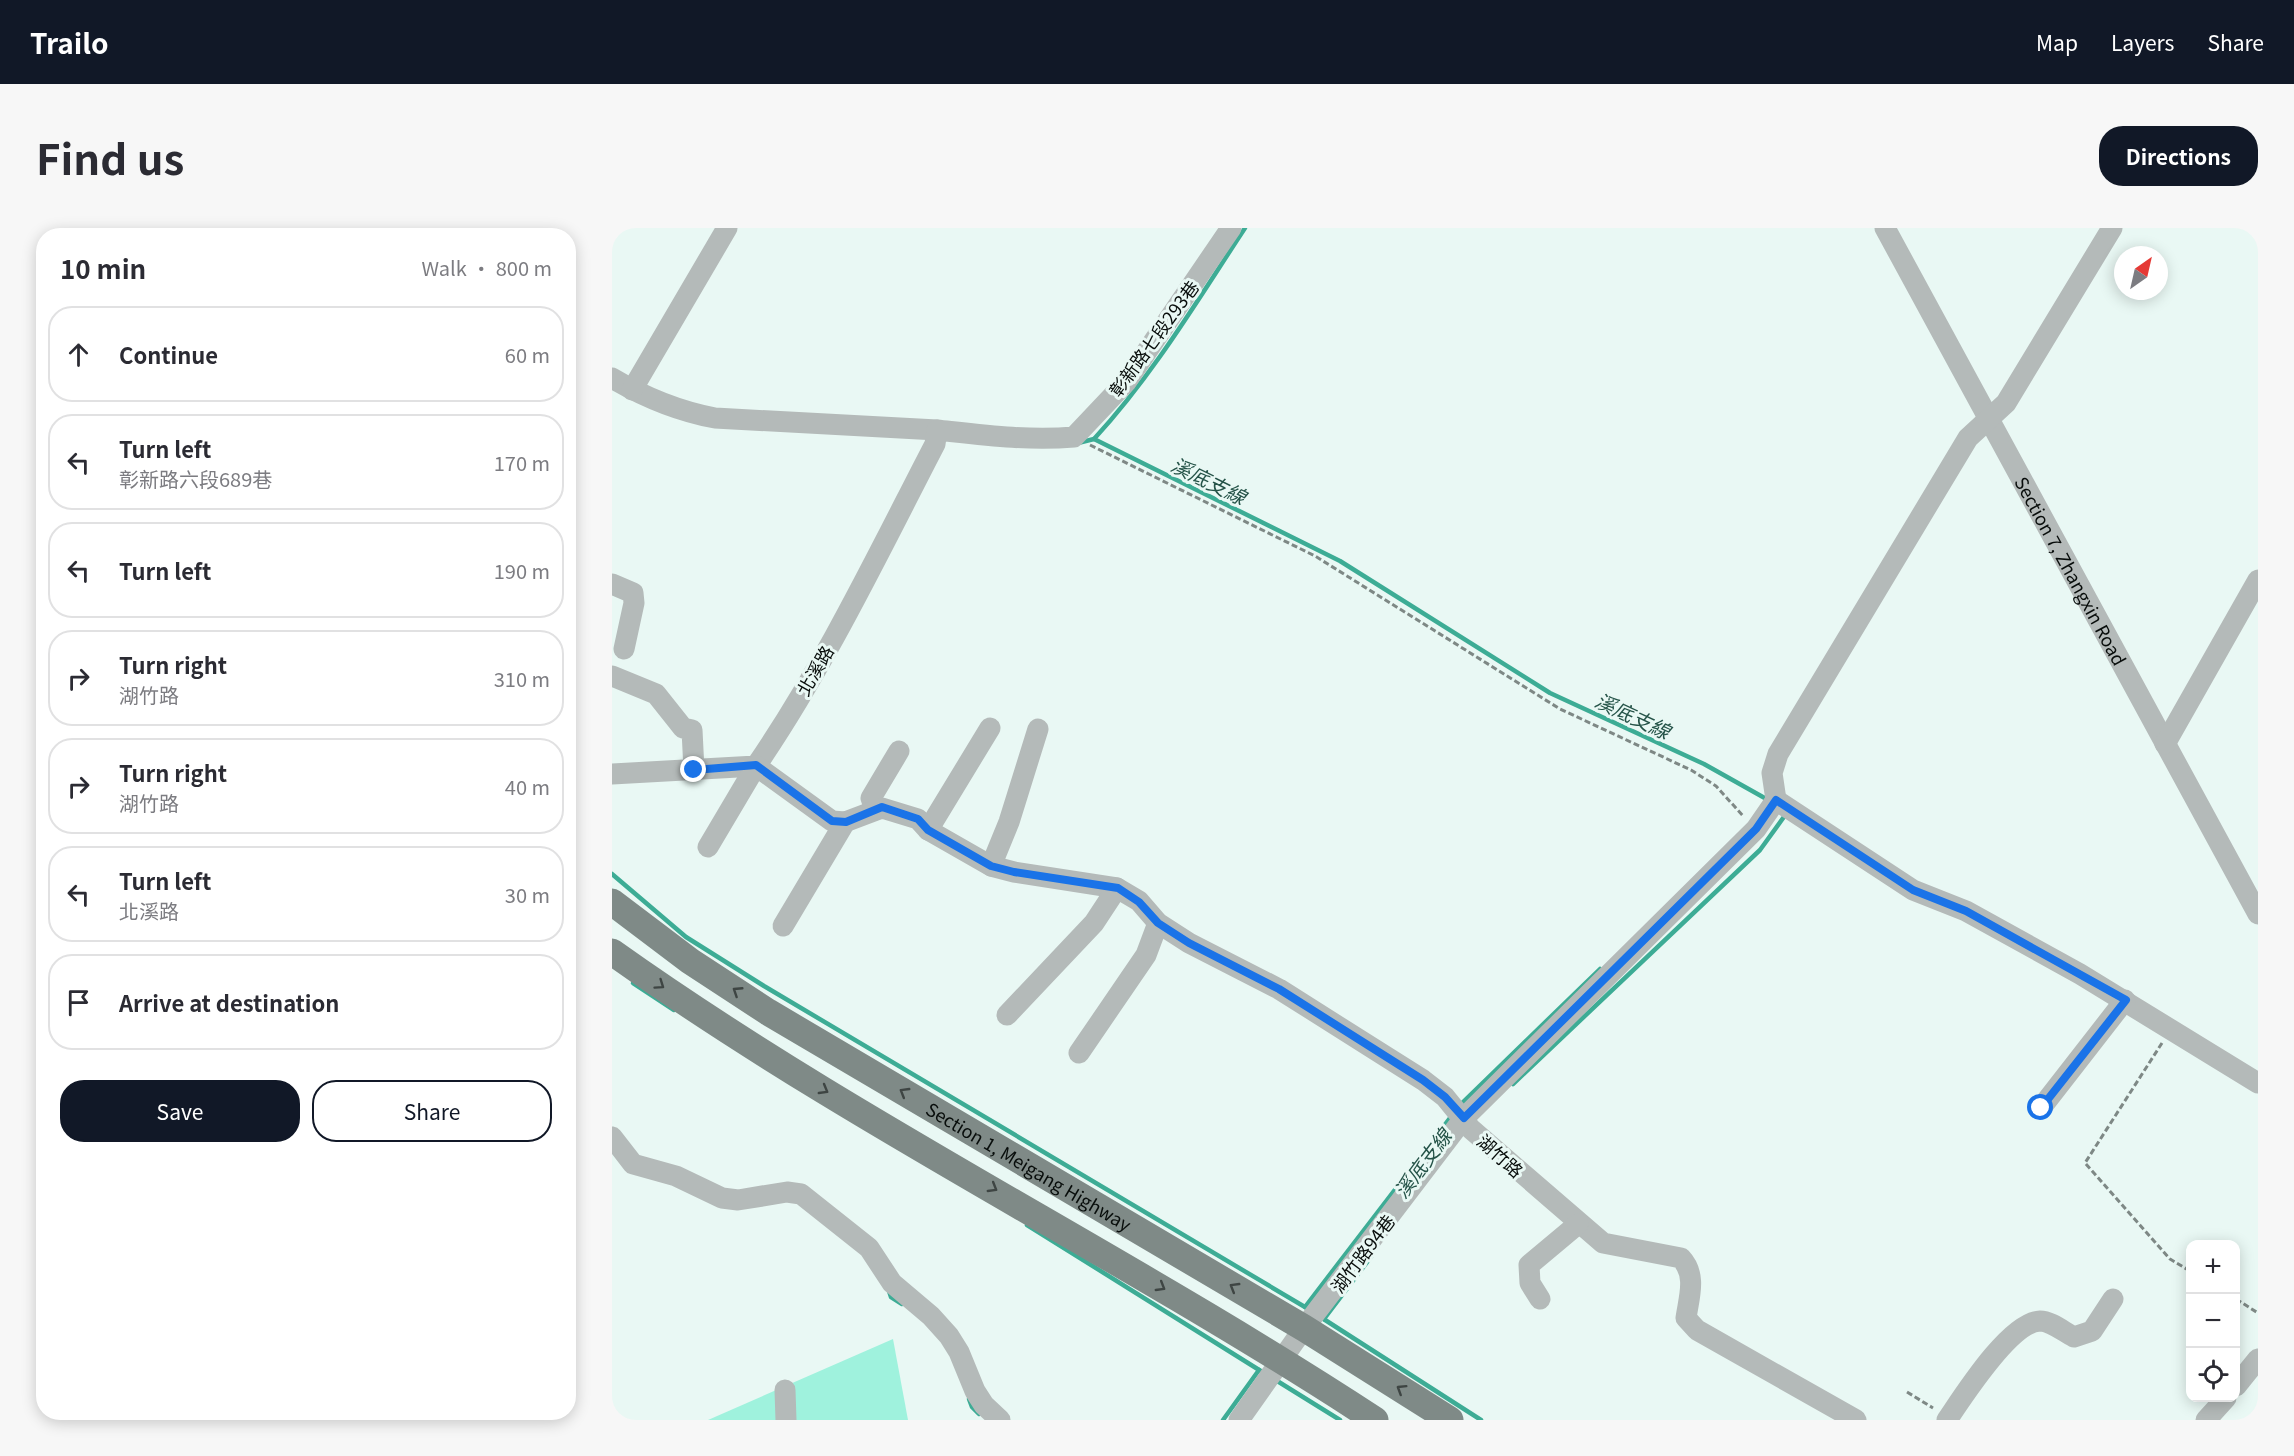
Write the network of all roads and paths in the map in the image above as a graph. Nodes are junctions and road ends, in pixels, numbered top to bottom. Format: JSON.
{"nodes":[{"id":1,"x":727,"y":228,"type":"edge"},
{"id":2,"x":1231,"y":228,"type":"edge"},
{"id":3,"x":1885,"y":228,"type":"edge"},
{"id":4,"x":2112,"y":228,"type":"edge"},
{"id":5,"x":612,"y":378,"type":"edge"},
{"id":6,"x":632,"y":390,"type":"junction"},
{"id":7,"x":1988,"y":418,"type":"junction"},
{"id":8,"x":936,"y":437,"type":"junction"},
{"id":9,"x":1074,"y":437,"type":"junction"},
{"id":10,"x":2258,"y":580,"type":"edge"},
{"id":11,"x":612,"y":584,"type":"edge"},
{"id":12,"x":624,"y":649,"type":"dead end"},
{"id":13,"x":612,"y":676,"type":"edge"},
{"id":14,"x":990,"y":728,"type":"dead end"},
{"id":15,"x":1038,"y":729,"type":"dead end"},
{"id":16,"x":2165,"y":744,"type":"junction"},
{"id":17,"x":899,"y":751,"type":"dead end"},
{"id":18,"x":756,"y":765,"type":"junction"},
{"id":19,"x":694,"y":770,"type":"junction"},
{"id":20,"x":612,"y":774,"type":"edge"},
{"id":21,"x":1776,"y":800,"type":"junction"},
{"id":22,"x":875,"y":810,"type":"junction"},
{"id":23,"x":846,"y":822,"type":"junction"},
{"id":24,"x":1756,"y":829,"type":"junction"},
{"id":25,"x":928,"y":830,"type":"junction"},
{"id":26,"x":708,"y":847,"type":"dead end"},
{"id":27,"x":991,"y":866,"type":"junction"},
{"id":28,"x":1118,"y":888,"type":"junction"},
{"id":29,"x":612,"y":902,"type":"edge"},
{"id":30,"x":2258,"y":914,"type":"edge"},
{"id":31,"x":1158,"y":923,"type":"junction"},
{"id":32,"x":783,"y":926,"type":"dead end"},
{"id":33,"x":612,"y":952,"type":"edge"},
{"id":34,"x":2126,"y":1000,"type":"junction"},
{"id":35,"x":1006,"y":1015,"type":"dead end"},
{"id":36,"x":2171,"y":1029,"type":"junction"},
{"id":37,"x":1079,"y":1053,"type":"dead end"},
{"id":38,"x":2258,"y":1083,"type":"edge"},
{"id":39,"x":2041,"y":1108,"type":"dead end"},
{"id":40,"x":1464,"y":1118,"type":"junction"},
{"id":41,"x":612,"y":1137,"type":"edge"},
{"id":42,"x":1578,"y":1224,"type":"junction"},
{"id":43,"x":2186,"y":1268,"type":"edge"},
{"id":44,"x":1540,"y":1299,"type":"dead end"},
{"id":45,"x":2113,"y":1299,"type":"dead end"},
{"id":46,"x":2240,"y":1302,"type":"edge"},
{"id":47,"x":2258,"y":1314,"type":"edge"},
{"id":48,"x":1304,"y":1328,"type":"junction"},
{"id":49,"x":2258,"y":1359,"type":"edge"},
{"id":50,"x":1283,"y":1360,"type":"junction"},
{"id":51,"x":2240,"y":1380,"type":"edge"},
{"id":52,"x":786,"y":1390,"type":"dead end"},
{"id":53,"x":1907,"y":1392,"type":"dead end"},
{"id":54,"x":2223,"y":1402,"type":"edge"},
{"id":55,"x":1948,"y":1419,"type":"edge"},
{"id":56,"x":786,"y":1420,"type":"edge"},
{"id":57,"x":1000,"y":1420,"type":"edge"},
{"id":58,"x":1239,"y":1420,"type":"edge"},
{"id":59,"x":1375,"y":1420,"type":"edge"},
{"id":60,"x":1450,"y":1420,"type":"edge"},
{"id":61,"x":1856,"y":1420,"type":"edge"},
{"id":62,"x":2207,"y":1420,"type":"edge"}],
"edges":[{"from":1,"to":6,"type":"street"},
{"from":2,"to":9,"type":"street","name":"彰新路七段293巷"},
{"from":3,"to":7,"type":"street","name":"Section 7, Zhangxin Road"},
{"from":4,"to":7,"type":"street"},
{"from":5,"to":6,"type":"street"},
{"from":6,"to":8,"type":"street"},
{"from":7,"to":16,"type":"street","name":"Section 7, Zhangxin Road"},
{"from":7,"to":21,"type":"street"},
{"from":8,"to":9,"type":"street"},
{"from":8,"to":18,"type":"street","name":"北溪路"},
{"from":9,"to":24,"type":"path"},
{"from":10,"to":16,"type":"street"},
{"from":11,"to":12,"type":"street"},
{"from":13,"to":19,"type":"street"},
{"from":14,"to":25,"type":"street"},
{"from":15,"to":27,"type":"street"},
{"from":16,"to":30,"type":"street","name":"Section 7, Zhangxin Road"},
{"from":17,"to":22,"type":"street"},
{"from":18,"to":19,"type":"street"},
{"from":18,"to":23,"type":"street"},
{"from":18,"to":26,"type":"street","name":"北溪路"},
{"from":19,"to":20,"type":"street"},
{"from":21,"to":24,"type":"street","name":"湖竹路94巷"},
{"from":21,"to":34,"type":"street"},
{"from":22,"to":23,"type":"street"},
{"from":22,"to":25,"type":"street","name":"湖竹路"},
{"from":23,"to":32,"type":"street"},
{"from":24,"to":40,"type":"street","name":"湖竹路94巷"},
{"from":25,"to":27,"type":"street","name":"湖竹路"},
{"from":27,"to":28,"type":"street","name":"湖竹路"},
{"from":28,"to":31,"type":"street","name":"湖竹路"},
{"from":28,"to":35,"type":"street"},
{"from":48,"to":29,"type":"main road","name":"Section 1, Meigang Highway","one_way":true},
{"from":31,"to":37,"type":"street"},
{"from":31,"to":40,"type":"street","name":"湖竹路"},
{"from":33,"to":50,"type":"main road","name":"Section 1, Meigang Highway","one_way":true},
{"from":34,"to":36,"type":"street"},
{"from":34,"to":39,"type":"street"},
{"from":36,"to":38,"type":"street"},
{"from":36,"to":43,"type":"path"},
{"from":40,"to":42,"type":"street","name":"湖竹路"},
{"from":40,"to":48,"type":"street","name":"湖竹路94巷"},
{"from":41,"to":57,"type":"street"},
{"from":42,"to":44,"type":"street"},
{"from":42,"to":61,"type":"street","name":"湖竹路"},
{"from":45,"to":55,"type":"street"},
{"from":46,"to":47,"type":"path"},
{"from":48,"to":50,"type":"street","name":"湖竹路94巷"},
{"from":60,"to":48,"type":"main road","name":"Section 1, Meigang Highway","one_way":true},
{"from":49,"to":51,"type":"street"},
{"from":50,"to":58,"type":"street","name":"湖竹路94巷"},
{"from":50,"to":59,"type":"main road","name":"Section 1, Meigang Highway"},
{"from":52,"to":56,"type":"street"},
{"from":53,"to":55,"type":"path"},
{"from":54,"to":62,"type":"street"}]}
